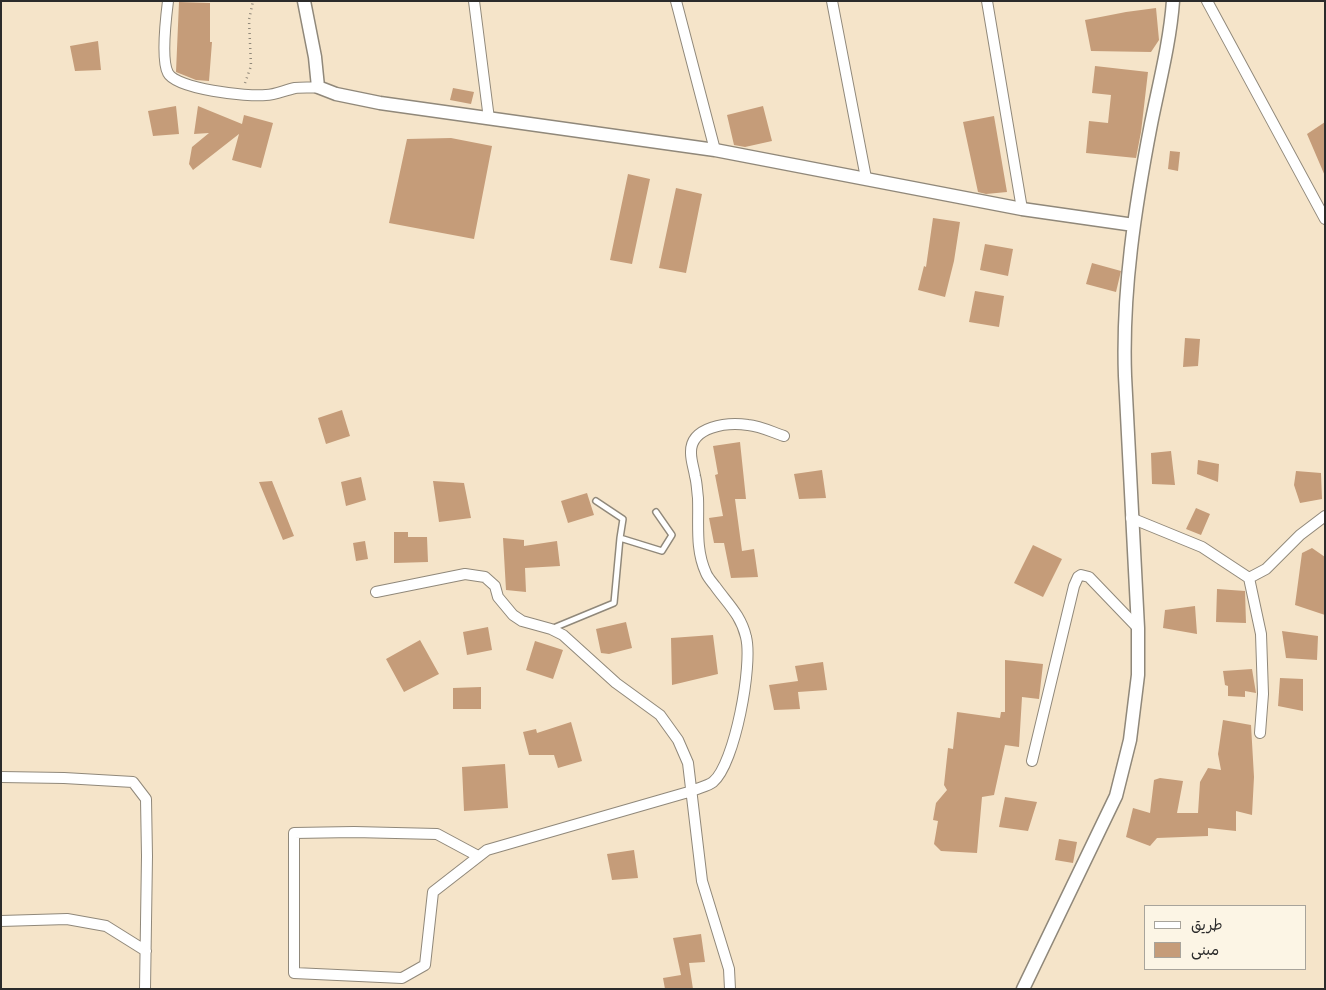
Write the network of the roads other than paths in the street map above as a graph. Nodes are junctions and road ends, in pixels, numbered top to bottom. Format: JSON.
{"nodes":[{"id":1,"x":168,"y":1,"type":"edge"},
{"id":2,"x":304,"y":1,"type":"edge"},
{"id":3,"x":474,"y":1,"type":"edge"},
{"id":4,"x":676,"y":1,"type":"edge"},
{"id":5,"x":832,"y":1,"type":"edge"},
{"id":6,"x":987,"y":1,"type":"edge"},
{"id":7,"x":1173,"y":1,"type":"edge"},
{"id":8,"x":1207,"y":1,"type":"edge"},
{"id":9,"x":318,"y":87,"type":"junction"},
{"id":10,"x":489,"y":119,"type":"junction"},
{"id":11,"x":715,"y":150,"type":"junction"},
{"id":12,"x":866,"y":178,"type":"junction"},
{"id":13,"x":1022,"y":208,"type":"junction"},
{"id":14,"x":1325,"y":219,"type":"edge"},
{"id":15,"x":1134,"y":225,"type":"junction"},
{"id":16,"x":784,"y":436,"type":"dead end"},
{"id":17,"x":596,"y":501,"type":"dead end"},
{"id":18,"x":656,"y":512,"type":"dead end"},
{"id":19,"x":1325,"y":516,"type":"edge"},
{"id":20,"x":1131,"y":518,"type":"junction"},
{"id":21,"x":620,"y":538,"type":"junction"},
{"id":22,"x":1249,"y":578,"type":"junction"},
{"id":23,"x":376,"y":592,"type":"dead end"},
{"id":24,"x":1138,"y":628,"type":"junction"},
{"id":25,"x":550,"y":629,"type":"junction"},
{"id":26,"x":1260,"y":733,"type":"dead end"},
{"id":27,"x":1032,"y":760,"type":"dead end"},
{"id":28,"x":1,"y":777,"type":"edge"},
{"id":29,"x":692,"y":791,"type":"junction"},
{"id":30,"x":478,"y":856,"type":"junction"},
{"id":31,"x":1,"y":922,"type":"edge"},
{"id":32,"x":146,"y":951,"type":"junction"},
{"id":33,"x":145,"y":989,"type":"edge"},
{"id":34,"x":730,"y":989,"type":"edge"},
{"id":35,"x":1023,"y":989,"type":"edge"}],
"edges":[{"from":1,"to":9,"type":"street"},
{"from":2,"to":9,"type":"street"},
{"from":3,"to":10,"type":"street"},
{"from":4,"to":11,"type":"street"},
{"from":5,"to":12,"type":"street"},
{"from":6,"to":13,"type":"street"},
{"from":7,"to":15,"type":"street"},
{"from":8,"to":14,"type":"street"},
{"from":9,"to":10,"type":"street"},
{"from":10,"to":11,"type":"street"},
{"from":11,"to":12,"type":"street"},
{"from":12,"to":13,"type":"street"},
{"from":13,"to":15,"type":"street"},
{"from":15,"to":20,"type":"street"},
{"from":16,"to":29,"type":"street"},
{"from":17,"to":21,"type":"lane"},
{"from":18,"to":21,"type":"lane"},
{"from":19,"to":22,"type":"street"},
{"from":20,"to":22,"type":"street"},
{"from":20,"to":24,"type":"street"},
{"from":21,"to":25,"type":"lane"},
{"from":22,"to":26,"type":"street"},
{"from":23,"to":25,"type":"street"},
{"from":24,"to":27,"type":"street"},
{"from":24,"to":35,"type":"street"},
{"from":25,"to":29,"type":"street"},
{"from":28,"to":32,"type":"street"},
{"from":29,"to":30,"type":"street"},
{"from":29,"to":34,"type":"street"},
{"from":30,"to":30,"type":"street"},
{"from":31,"to":32,"type":"street"},
{"from":32,"to":33,"type":"street"}]}
